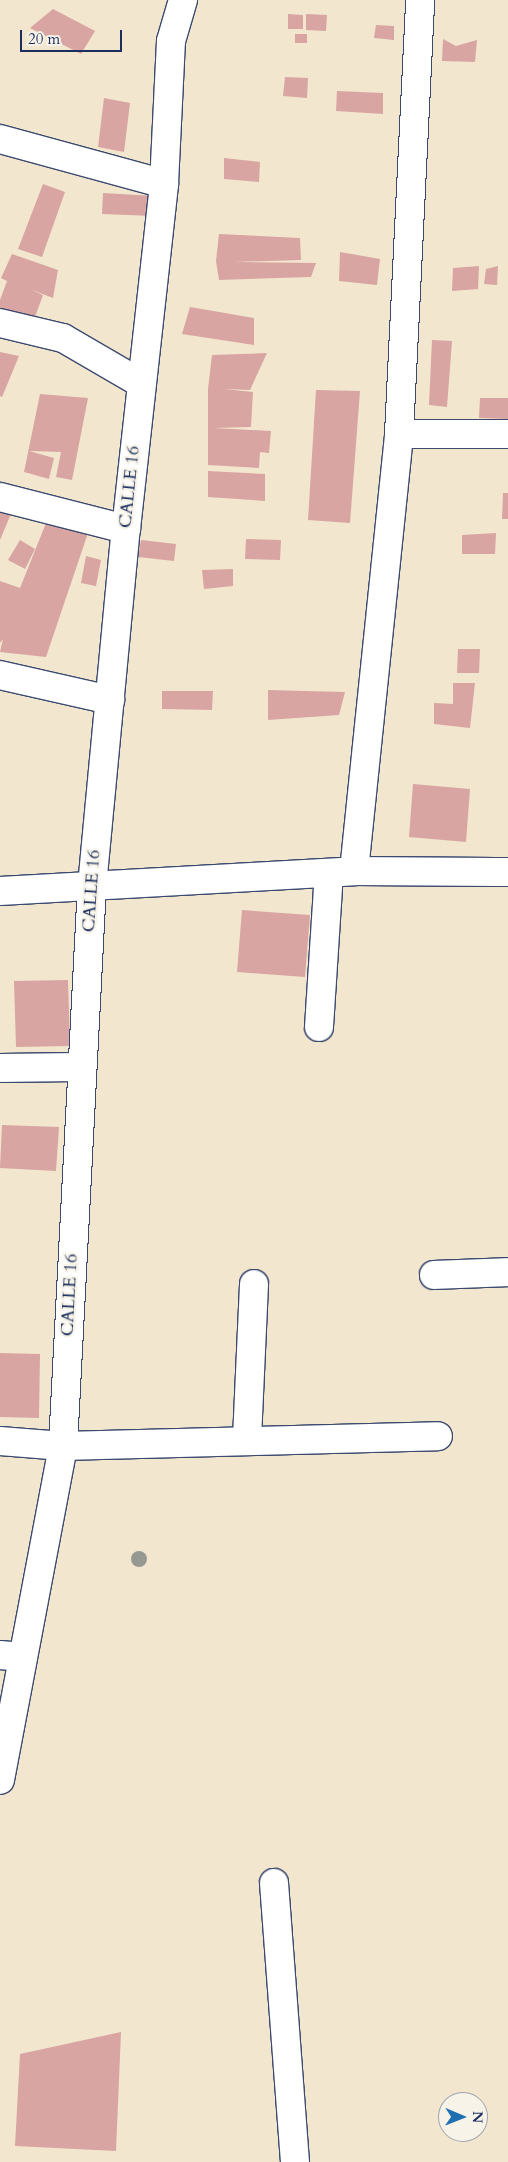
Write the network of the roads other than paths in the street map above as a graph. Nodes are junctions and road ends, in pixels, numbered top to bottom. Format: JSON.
{"nodes":[{"id":1,"x":184,"y":0,"type":"edge"},
{"id":2,"x":420,"y":0,"type":"edge"},
{"id":3,"x":0,"y":139,"type":"edge"},
{"id":4,"x":164,"y":184,"type":"junction"},
{"id":5,"x":0,"y":323,"type":"edge"},
{"id":6,"x":142,"y":384,"type":"junction"},
{"id":7,"x":399,"y":434,"type":"junction"},
{"id":8,"x":508,"y":434,"type":"edge"},
{"id":9,"x":0,"y":497,"type":"edge"},
{"id":10,"x":126,"y":529,"type":"junction"},
{"id":11,"x":0,"y":675,"type":"edge"},
{"id":12,"x":110,"y":700,"type":"junction"},
{"id":13,"x":342,"y":872,"type":"junction"},
{"id":14,"x":508,"y":872,"type":"edge"},
{"id":15,"x":92,"y":886,"type":"junction"},
{"id":16,"x":0,"y":891,"type":"edge"},
{"id":17,"x":319,"y":1027,"type":"dead end"},
{"id":18,"x":82,"y":1067,"type":"junction"},
{"id":19,"x":0,"y":1068,"type":"edge"},
{"id":20,"x":508,"y":1272,"type":"edge"},
{"id":21,"x":434,"y":1275,"type":"dead end"},
{"id":22,"x":254,"y":1284,"type":"dead end"},
{"id":23,"x":438,"y":1436,"type":"dead end"},
{"id":24,"x":247,"y":1439,"type":"junction"},
{"id":25,"x":0,"y":1441,"type":"edge"},
{"id":26,"x":63,"y":1446,"type":"junction"},
{"id":27,"x":12,"y":1656,"type":"edge"},
{"id":28,"x":0,"y":1780,"type":"edge"},
{"id":29,"x":274,"y":1883,"type":"dead end"},
{"id":30,"x":295,"y":2162,"type":"edge"}],
"edges":[{"from":1,"to":4,"type":"street","name":"CALLE 16"},
{"from":2,"to":7,"type":"street"},
{"from":3,"to":4,"type":"street"},
{"from":4,"to":6,"type":"street","name":"CALLE 16"},
{"from":5,"to":6,"type":"street"},
{"from":6,"to":10,"type":"street","name":"CALLE 16"},
{"from":7,"to":8,"type":"street"},
{"from":7,"to":13,"type":"street"},
{"from":9,"to":10,"type":"street"},
{"from":10,"to":12,"type":"street","name":"CALLE 16"},
{"from":11,"to":12,"type":"street"},
{"from":12,"to":15,"type":"street","name":"CALLE 16"},
{"from":13,"to":14,"type":"street"},
{"from":13,"to":15,"type":"street"},
{"from":13,"to":17,"type":"street"},
{"from":15,"to":16,"type":"street"},
{"from":15,"to":18,"type":"street","name":"CALLE 16"},
{"from":18,"to":19,"type":"street"},
{"from":18,"to":26,"type":"street","name":"CALLE 16"},
{"from":20,"to":21,"type":"street"},
{"from":22,"to":24,"type":"street"},
{"from":23,"to":24,"type":"street"},
{"from":24,"to":26,"type":"street"},
{"from":25,"to":26,"type":"street"},
{"from":26,"to":27,"type":"street","name":"CALLE 16"},
{"from":27,"to":28,"type":"street","name":"CALLE 16"},
{"from":29,"to":30,"type":"street"}]}
